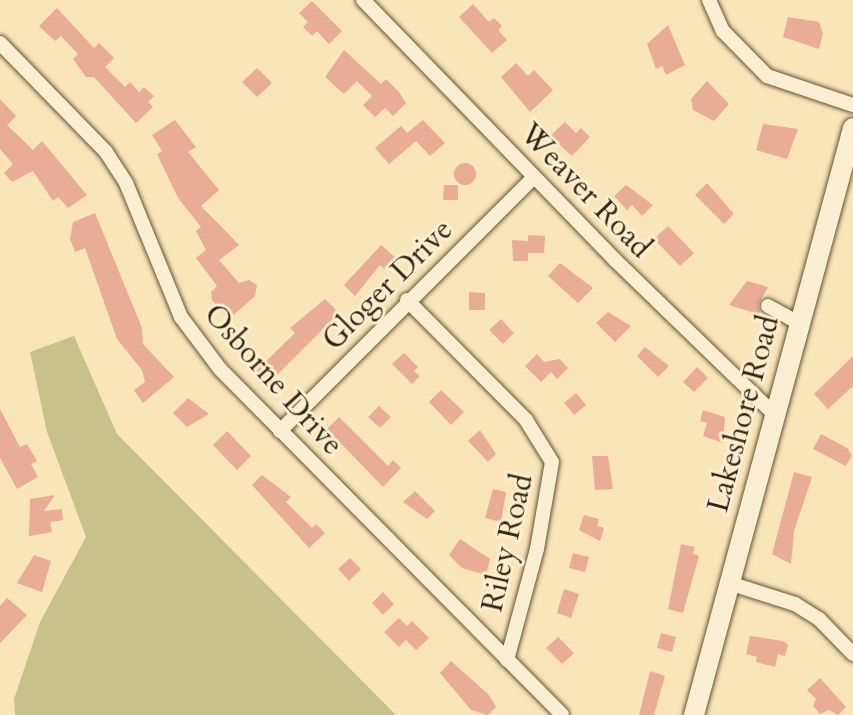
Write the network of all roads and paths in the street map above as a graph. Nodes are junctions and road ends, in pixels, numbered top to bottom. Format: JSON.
{"nodes":[{"id":1,"x":363,"y":0,"type":"edge"},
{"id":2,"x":709,"y":0,"type":"edge"},
{"id":3,"x":0,"y":43,"type":"edge"},
{"id":4,"x":853,"y":105,"type":"edge"},
{"id":5,"x":853,"y":128,"type":"edge"},
{"id":6,"x":534,"y":177,"type":"junction"},
{"id":7,"x":407,"y":300,"type":"junction"},
{"id":8,"x":768,"y":306,"type":"dead end"},
{"id":9,"x":799,"y":323,"type":"junction"},
{"id":10,"x":774,"y":414,"type":"junction"},
{"id":11,"x":280,"y":431,"type":"junction"},
{"id":12,"x":729,"y":583,"type":"junction"},
{"id":13,"x":853,"y":654,"type":"edge"},
{"id":14,"x":507,"y":660,"type":"junction"},
{"id":15,"x":562,"y":715,"type":"edge"},
{"id":16,"x":694,"y":715,"type":"edge"}],
"edges":[{"from":1,"to":6,"type":"street","name":"Weaver Road"},
{"from":2,"to":4,"type":"street"},
{"from":3,"to":11,"type":"street","name":"Osborne Drive"},
{"from":5,"to":9,"type":"street","name":"Lakeshore Road"},
{"from":6,"to":7,"type":"street","name":"Gloger Drive"},
{"from":6,"to":10,"type":"street","name":"Weaver Road"},
{"from":7,"to":11,"type":"street","name":"Gloger Drive"},
{"from":7,"to":14,"type":"street","name":"Riley Road"},
{"from":8,"to":9,"type":"street"},
{"from":9,"to":10,"type":"street","name":"Lakeshore Road"},
{"from":10,"to":12,"type":"street","name":"Lakeshore Road"},
{"from":11,"to":14,"type":"street","name":"Osborne Drive"},
{"from":12,"to":13,"type":"street"},
{"from":12,"to":16,"type":"street","name":"Lakeshore Road"},
{"from":14,"to":15,"type":"street","name":"Osborne Drive"}]}
